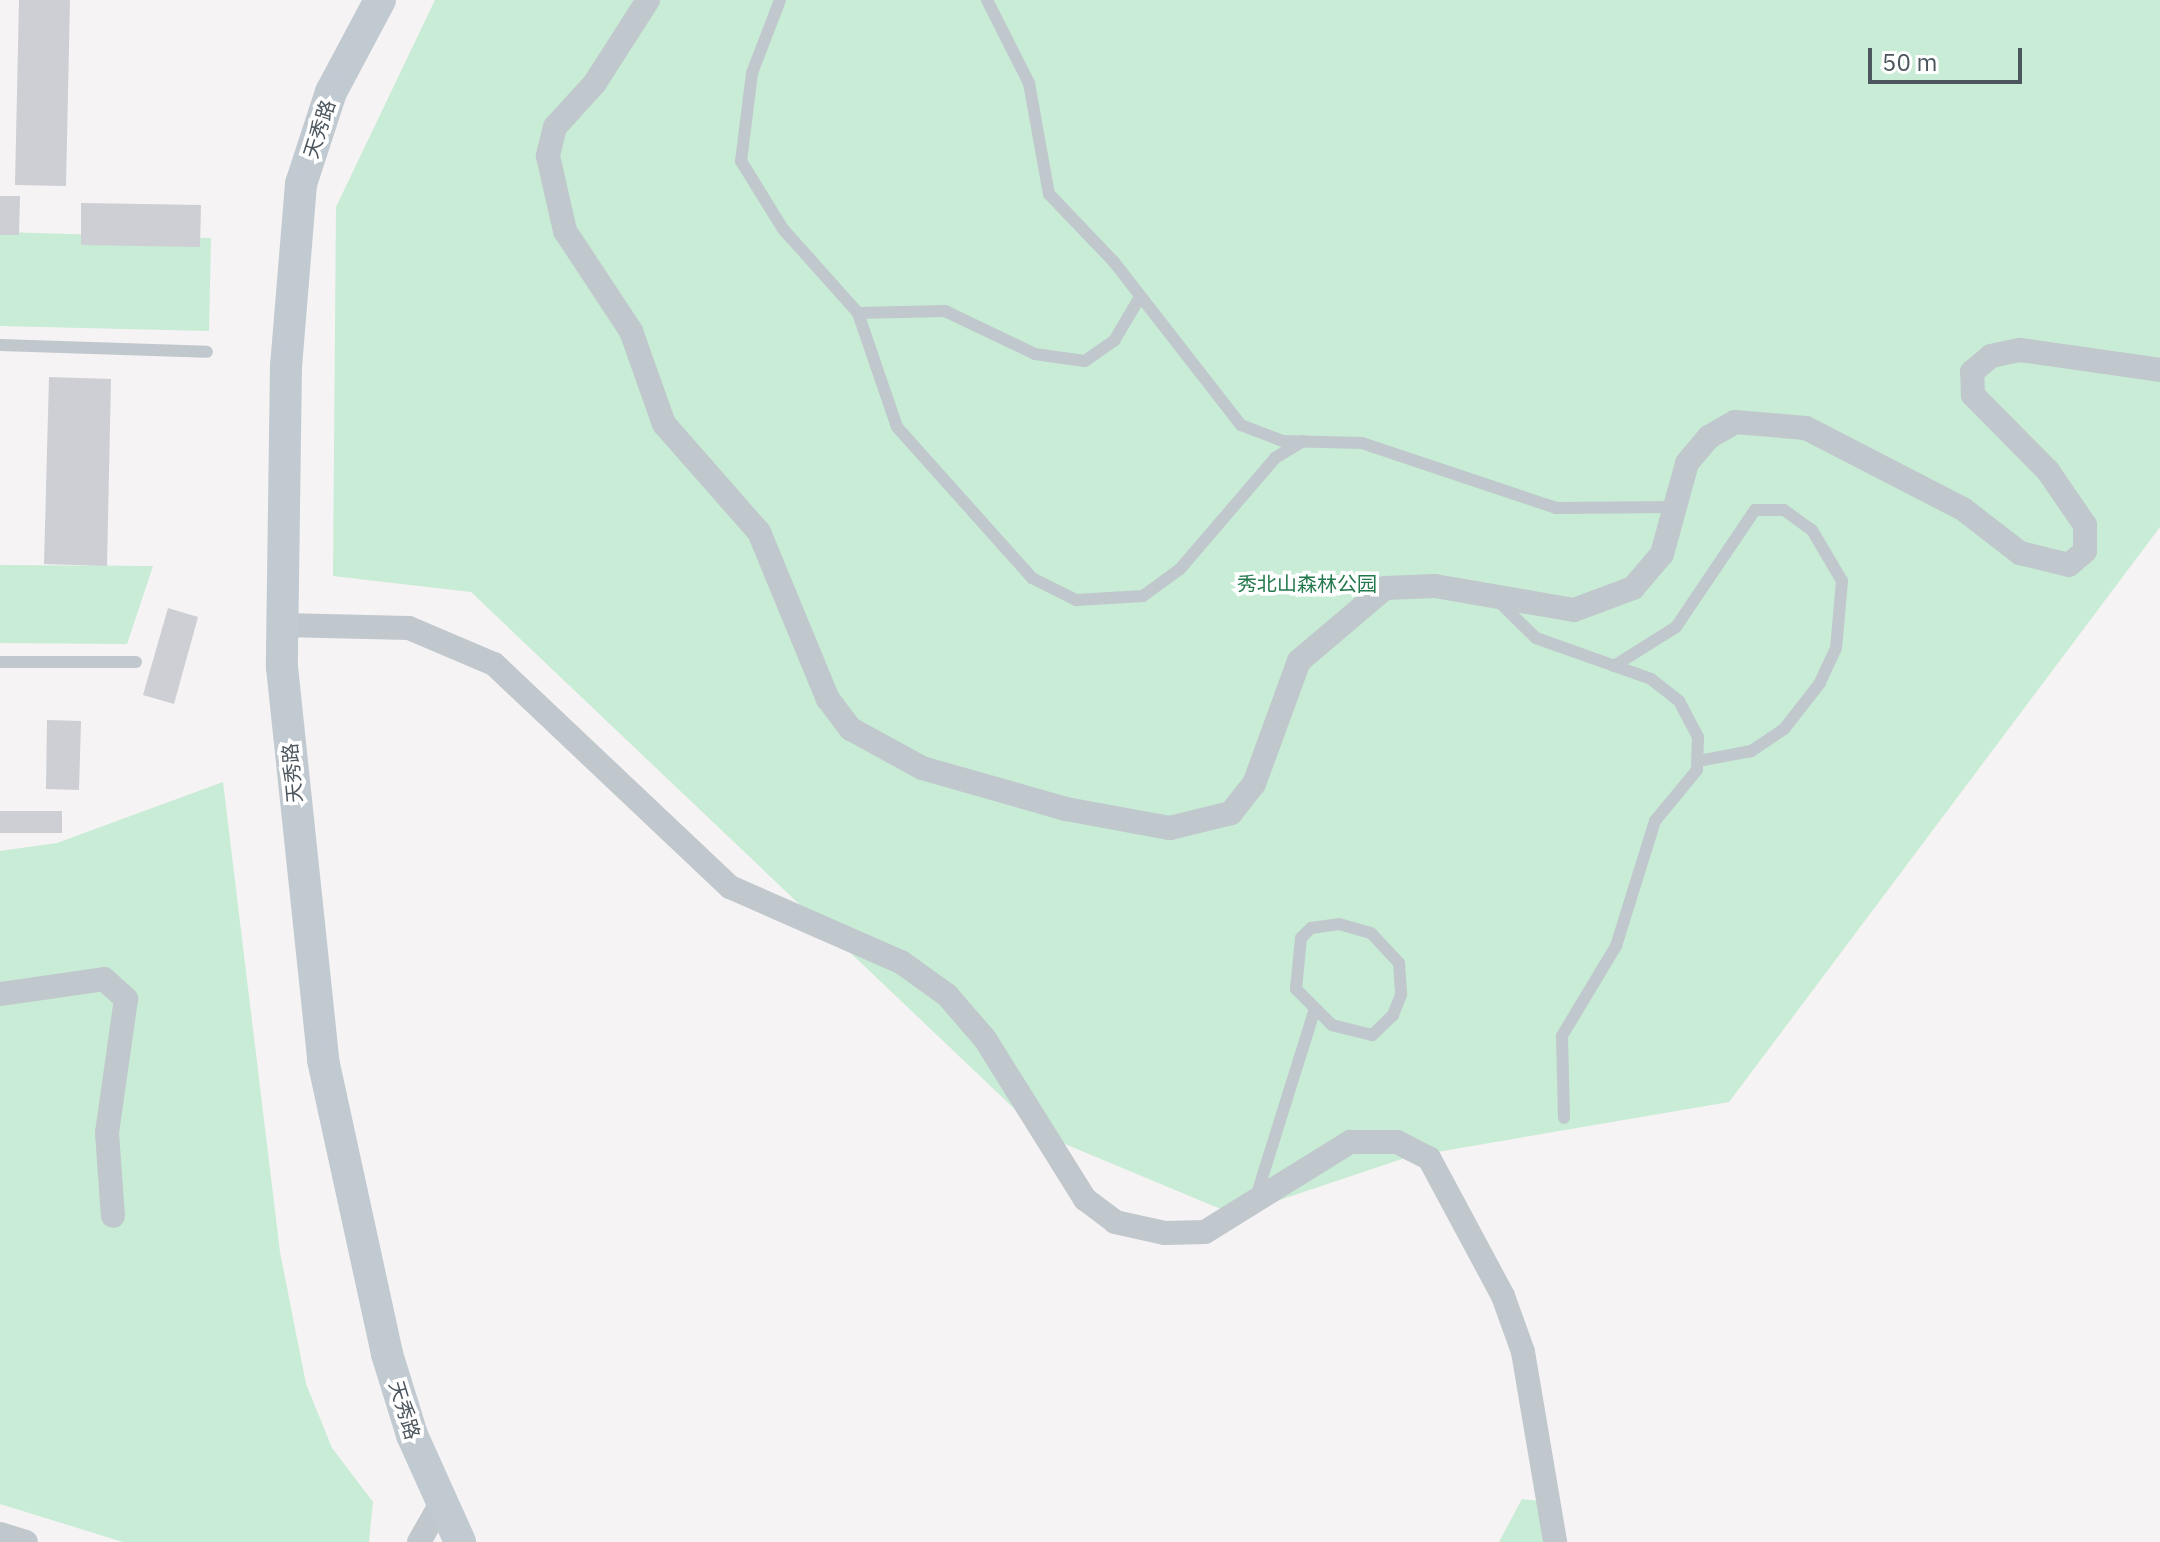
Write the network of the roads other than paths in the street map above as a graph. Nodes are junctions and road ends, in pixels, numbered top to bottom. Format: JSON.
{"nodes":[{"id":1,"x":380,"y":0,"type":"edge"},
{"id":2,"x":648,"y":0,"type":"edge"},
{"id":3,"x":780,"y":0,"type":"edge"},
{"id":4,"x":987,"y":0,"type":"edge"},
{"id":5,"x":1140,"y":297,"type":"junction"},
{"id":6,"x":858,"y":313,"type":"junction"},
{"id":7,"x":0,"y":345,"type":"edge"},
{"id":8,"x":207,"y":352,"type":"dead end"},
{"id":9,"x":2160,"y":370,"type":"edge"},
{"id":10,"x":1303,"y":441,"type":"junction"},
{"id":11,"x":1673,"y":507,"type":"junction"},
{"id":12,"x":1494,"y":597,"type":"junction"},
{"id":13,"x":283,"y":625,"type":"junction"},
{"id":14,"x":0,"y":662,"type":"edge"},
{"id":15,"x":136,"y":662,"type":"dead end"},
{"id":16,"x":1614,"y":666,"type":"junction"},
{"id":17,"x":1698,"y":761,"type":"junction"},
{"id":18,"x":0,"y":994,"type":"edge"},
{"id":19,"x":1314,"y":1012,"type":"junction"},
{"id":20,"x":1564,"y":1118,"type":"dead end"},
{"id":21,"x":1254,"y":1204,"type":"junction"},
{"id":22,"x":113,"y":1216,"type":"dead end"},
{"id":23,"x":439,"y":1507,"type":"junction"},
{"id":24,"x":0,"y":1534,"type":"edge"},
{"id":25,"x":26,"y":1542,"type":"edge"},
{"id":26,"x":419,"y":1542,"type":"edge"},
{"id":27,"x":460,"y":1542,"type":"edge"},
{"id":28,"x":1555,"y":1542,"type":"edge"}],
"edges":[{"from":1,"to":13,"type":"main road","name":"天秀路"},
{"from":2,"to":12,"type":"street"},
{"from":3,"to":6,"type":"lane"},
{"from":4,"to":5,"type":"lane"},
{"from":5,"to":6,"type":"lane"},
{"from":5,"to":10,"type":"lane"},
{"from":6,"to":10,"type":"lane"},
{"from":7,"to":8,"type":"lane"},
{"from":9,"to":11,"type":"street"},
{"from":10,"to":11,"type":"lane"},
{"from":11,"to":12,"type":"street"},
{"from":12,"to":16,"type":"lane"},
{"from":13,"to":21,"type":"street"},
{"from":13,"to":23,"type":"main road","name":"天秀路"},
{"from":14,"to":15,"type":"lane"},
{"from":16,"to":17,"type":"lane"},
{"from":16,"to":17,"type":"lane"},
{"from":17,"to":20,"type":"lane"},
{"from":18,"to":22,"type":"street"},
{"from":19,"to":19,"type":"lane"},
{"from":19,"to":21,"type":"lane"},
{"from":21,"to":28,"type":"street"},
{"from":23,"to":26,"type":"street"},
{"from":23,"to":27,"type":"main road","name":"天秀路"},
{"from":24,"to":25,"type":"street"}]}
